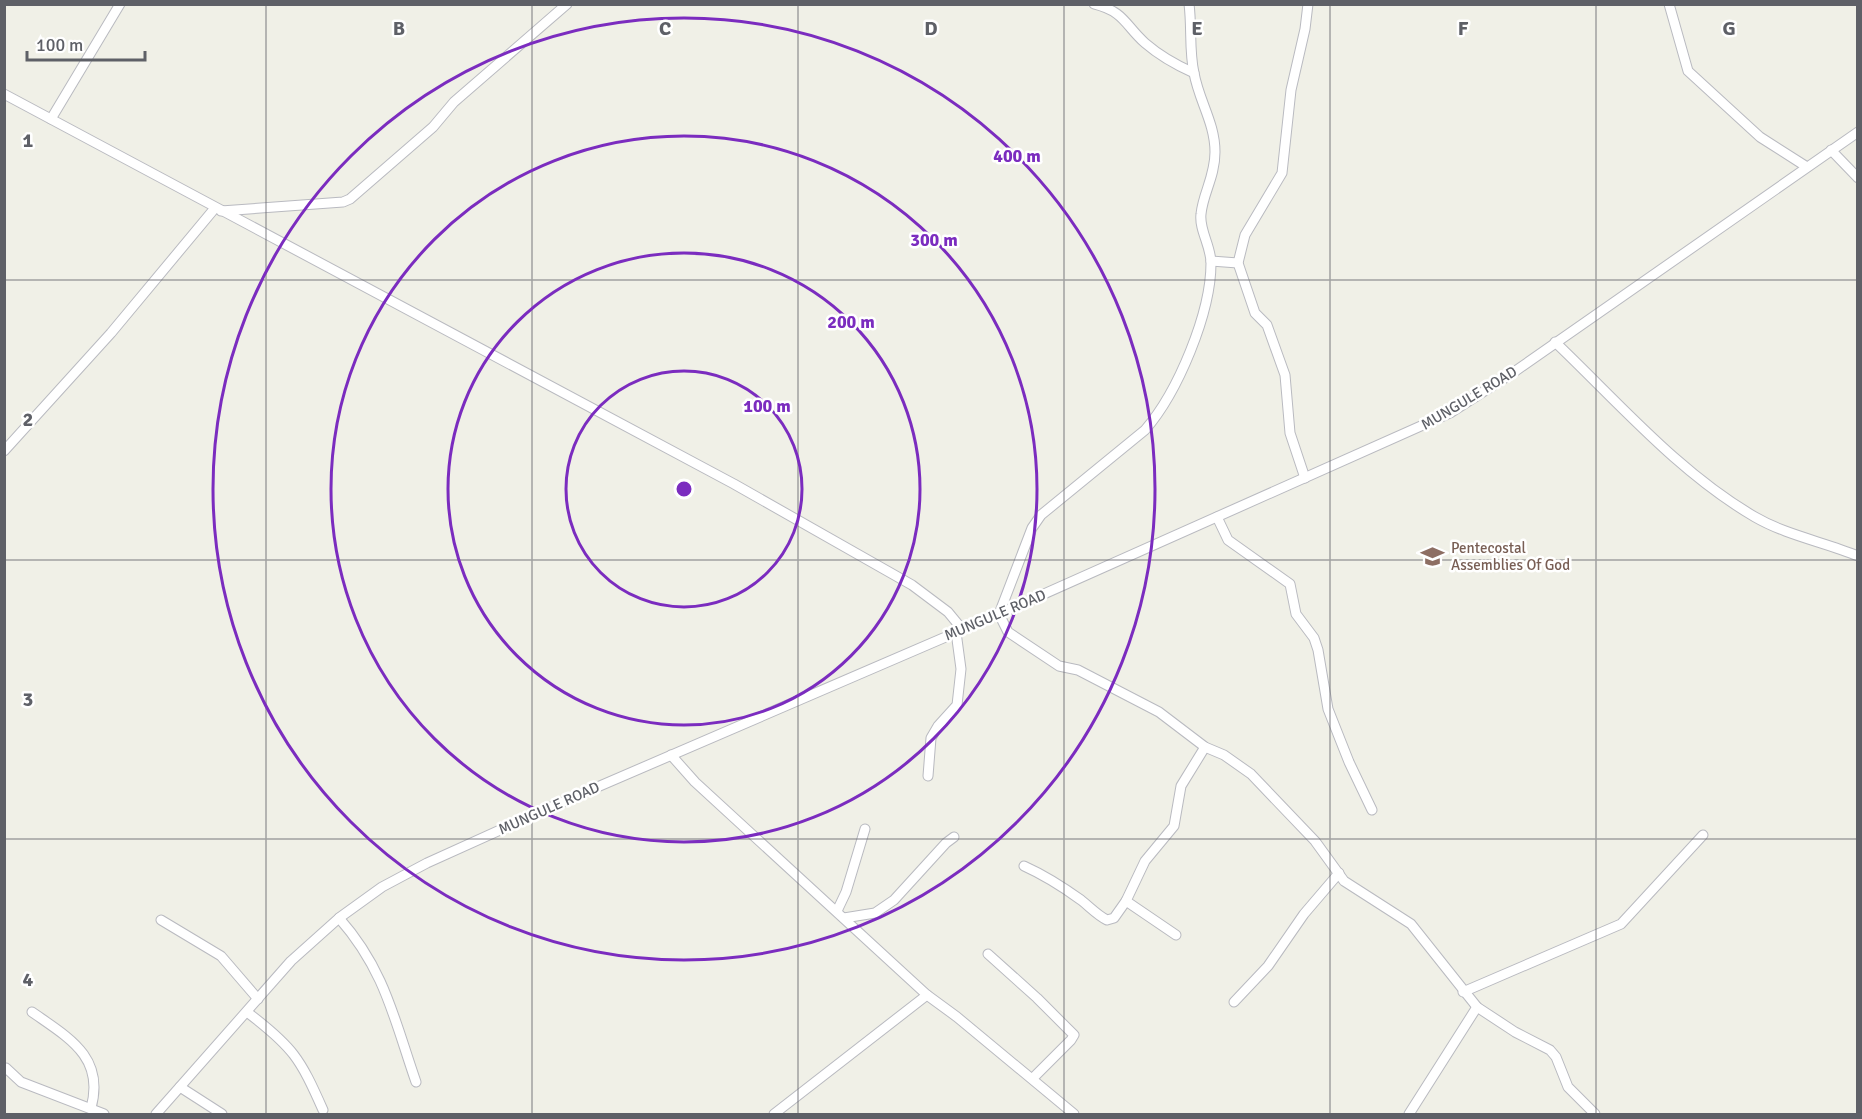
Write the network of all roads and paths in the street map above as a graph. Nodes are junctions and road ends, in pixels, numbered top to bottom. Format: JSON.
{"nodes":[{"id":1,"x":120,"y":4,"type":"edge"},
{"id":2,"x":567,"y":4,"type":"edge"},
{"id":3,"x":1094,"y":4,"type":"edge"},
{"id":4,"x":1189,"y":4,"type":"edge"},
{"id":5,"x":1308,"y":4,"type":"edge"},
{"id":6,"x":1669,"y":4,"type":"edge"},
{"id":7,"x":1194,"y":73,"type":"junction"},
{"id":8,"x":4,"y":94,"type":"edge"},
{"id":9,"x":51,"y":119,"type":"junction"},
{"id":10,"x":1857,"y":132,"type":"edge"},
{"id":11,"x":1831,"y":150,"type":"junction"},
{"id":12,"x":1807,"y":168,"type":"junction"},
{"id":13,"x":1857,"y":178,"type":"edge"},
{"id":14,"x":218,"y":210,"type":"junction"},
{"id":15,"x":1211,"y":261,"type":"junction"},
{"id":16,"x":1238,"y":263,"type":"junction"},
{"id":17,"x":1555,"y":342,"type":"junction"},
{"id":18,"x":4,"y":451,"type":"edge"},
{"id":19,"x":1305,"y":478,"type":"junction"},
{"id":20,"x":1217,"y":517,"type":"junction"},
{"id":21,"x":1857,"y":556,"type":"edge"},
{"id":22,"x":999,"y":614,"type":"junction"},
{"id":23,"x":959,"y":631,"type":"junction"},
{"id":24,"x":1205,"y":747,"type":"junction"},
{"id":25,"x":671,"y":755,"type":"junction"},
{"id":26,"x":928,"y":776,"type":"dead end"},
{"id":27,"x":1372,"y":810,"type":"dead end"},
{"id":28,"x":865,"y":829,"type":"dead end"},
{"id":29,"x":1703,"y":835,"type":"dead end"},
{"id":30,"x":954,"y":837,"type":"dead end"},
{"id":31,"x":1024,"y":866,"type":"dead end"},
{"id":32,"x":1339,"y":873,"type":"junction"},
{"id":33,"x":1126,"y":901,"type":"junction"},
{"id":34,"x":837,"y":910,"type":"junction"},
{"id":35,"x":339,"y":918,"type":"junction"},
{"id":36,"x":844,"y":918,"type":"junction"},
{"id":37,"x":161,"y":920,"type":"dead end"},
{"id":38,"x":1176,"y":935,"type":"dead end"},
{"id":39,"x":988,"y":954,"type":"dead end"},
{"id":40,"x":1463,"y":992,"type":"junction"},
{"id":41,"x":927,"y":995,"type":"junction"},
{"id":42,"x":258,"y":999,"type":"junction"},
{"id":43,"x":1234,"y":1002,"type":"dead end"},
{"id":44,"x":1477,"y":1007,"type":"junction"},
{"id":45,"x":32,"y":1012,"type":"dead end"},
{"id":46,"x":247,"y":1012,"type":"junction"},
{"id":47,"x":6,"y":1068,"type":"dead end"},
{"id":48,"x":1033,"y":1078,"type":"junction"},
{"id":49,"x":416,"y":1082,"type":"dead end"},
{"id":50,"x":180,"y":1087,"type":"junction"},
{"id":51,"x":92,"y":1108,"type":"junction"},
{"id":52,"x":323,"y":1110,"type":"dead end"},
{"id":53,"x":104,"y":1114,"type":"edge"},
{"id":54,"x":156,"y":1114,"type":"edge"},
{"id":55,"x":222,"y":1114,"type":"edge"},
{"id":56,"x":774,"y":1114,"type":"edge"},
{"id":57,"x":1074,"y":1114,"type":"edge"},
{"id":58,"x":1409,"y":1114,"type":"edge"},
{"id":59,"x":1595,"y":1114,"type":"edge"}],
"edges":[{"from":1,"to":9,"type":"street"},
{"from":2,"to":14,"type":"street"},
{"from":3,"to":7,"type":"street"},
{"from":4,"to":7,"type":"street"},
{"from":5,"to":16,"type":"street"},
{"from":6,"to":12,"type":"street"},
{"from":7,"to":15,"type":"street"},
{"from":8,"to":9,"type":"street"},
{"from":9,"to":14,"type":"street"},
{"from":10,"to":11,"type":"street","name":"MUNGULE ROAD"},
{"from":11,"to":12,"type":"street","name":"MUNGULE ROAD"},
{"from":11,"to":13,"type":"street"},
{"from":12,"to":17,"type":"street","name":"MUNGULE ROAD"},
{"from":14,"to":18,"type":"street"},
{"from":14,"to":23,"type":"street"},
{"from":15,"to":16,"type":"street"},
{"from":15,"to":22,"type":"street"},
{"from":16,"to":19,"type":"street"},
{"from":17,"to":19,"type":"street","name":"MUNGULE ROAD"},
{"from":17,"to":21,"type":"street"},
{"from":19,"to":20,"type":"street","name":"MUNGULE ROAD"},
{"from":20,"to":22,"type":"street","name":"MUNGULE ROAD"},
{"from":20,"to":27,"type":"street"},
{"from":22,"to":23,"type":"street","name":"MUNGULE ROAD"},
{"from":22,"to":24,"type":"street"},
{"from":23,"to":25,"type":"street","name":"MUNGULE ROAD"},
{"from":23,"to":26,"type":"street"},
{"from":24,"to":32,"type":"street"},
{"from":24,"to":33,"type":"street"},
{"from":25,"to":34,"type":"street"},
{"from":25,"to":35,"type":"street","name":"MUNGULE ROAD"},
{"from":28,"to":34,"type":"street"},
{"from":29,"to":40,"type":"street"},
{"from":30,"to":36,"type":"street"},
{"from":31,"to":33,"type":"street"},
{"from":32,"to":40,"type":"street"},
{"from":32,"to":43,"type":"street"},
{"from":33,"to":38,"type":"street"},
{"from":34,"to":36,"type":"street"},
{"from":35,"to":42,"type":"street","name":"MUNGULE ROAD"},
{"from":35,"to":49,"type":"street"},
{"from":36,"to":41,"type":"street"},
{"from":37,"to":42,"type":"street"},
{"from":39,"to":48,"type":"street"},
{"from":40,"to":44,"type":"street"},
{"from":41,"to":48,"type":"street"},
{"from":41,"to":56,"type":"street"},
{"from":42,"to":46,"type":"street","name":"MUNGULE ROAD"},
{"from":44,"to":58,"type":"street"},
{"from":44,"to":59,"type":"street"},
{"from":45,"to":51,"type":"street"},
{"from":46,"to":50,"type":"street","name":"MUNGULE ROAD"},
{"from":46,"to":52,"type":"street"},
{"from":47,"to":51,"type":"street"},
{"from":48,"to":57,"type":"street"},
{"from":50,"to":54,"type":"street","name":"MUNGULE ROAD"},
{"from":50,"to":55,"type":"street"},
{"from":51,"to":53,"type":"street"}]}
